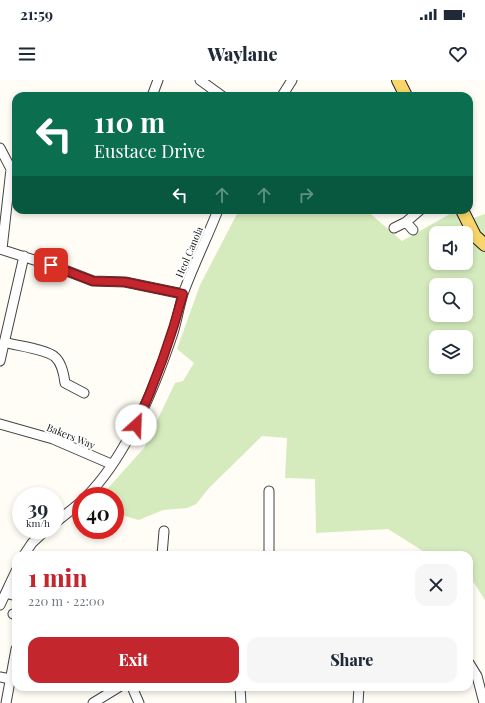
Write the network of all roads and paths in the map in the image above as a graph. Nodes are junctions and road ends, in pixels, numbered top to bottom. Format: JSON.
{"nodes":[{"id":1,"x":158,"y":80,"type":"edge"},
{"id":2,"x":200,"y":80,"type":"edge"},
{"id":3,"x":292,"y":80,"type":"edge"},
{"id":4,"x":398,"y":80,"type":"edge"},
{"id":5,"x":154,"y":92,"type":"edge"},
{"id":6,"x":216,"y":92,"type":"edge"},
{"id":7,"x":284,"y":92,"type":"edge"},
{"id":8,"x":404,"y":92,"type":"edge"},
{"id":9,"x":0,"y":148,"type":"edge"},
{"id":10,"x":12,"y":166,"type":"edge"},
{"id":11,"x":12,"y":175,"type":"edge"},
{"id":12,"x":216,"y":214,"type":"edge"},
{"id":13,"x":415,"y":214,"type":"edge"},
{"id":14,"x":464,"y":214,"type":"edge"},
{"id":15,"x":406,"y":222,"type":"junction"},
{"id":16,"x":394,"y":228,"type":"dead end"},
{"id":17,"x":413,"y":230,"type":"dead end"},
{"id":18,"x":485,"y":245,"type":"edge"},
{"id":19,"x":1,"y":249,"type":"edge"},
{"id":20,"x":24,"y":256,"type":"junction"},
{"id":21,"x":183,"y":294,"type":"junction"},
{"id":22,"x":4,"y":342,"type":"junction"},
{"id":23,"x":0,"y":361,"type":"edge"},
{"id":24,"x":84,"y":393,"type":"dead end"},
{"id":25,"x":0,"y":424,"type":"edge"},
{"id":26,"x":111,"y":464,"type":"junction"},
{"id":27,"x":94,"y":487,"type":"edge"},
{"id":28,"x":269,"y":491,"type":"dead end"},
{"id":29,"x":72,"y":509,"type":"edge"},
{"id":30,"x":64,"y":516,"type":"edge"},
{"id":31,"x":164,"y":531,"type":"dead end"},
{"id":32,"x":36,"y":539,"type":"edge"},
{"id":33,"x":27,"y":551,"type":"edge"},
{"id":34,"x":162,"y":551,"type":"edge"},
{"id":35,"x":269,"y":551,"type":"edge"},
{"id":36,"x":12,"y":580,"type":"edge"},
{"id":37,"x":6,"y":593,"type":"junction"},
{"id":38,"x":12,"y":595,"type":"edge"},
{"id":39,"x":0,"y":605,"type":"edge"},
{"id":40,"x":473,"y":667,"type":"edge"},
{"id":41,"x":12,"y":669,"type":"edge"},
{"id":42,"x":481,"y":674,"type":"edge"},
{"id":43,"x":0,"y":677,"type":"edge"},
{"id":44,"x":10,"y":679,"type":"junction"},
{"id":45,"x":112,"y":691,"type":"edge"},
{"id":46,"x":134,"y":691,"type":"edge"},
{"id":47,"x":240,"y":691,"type":"edge"},
{"id":48,"x":358,"y":691,"type":"edge"},
{"id":49,"x":6,"y":703,"type":"edge"},
{"id":50,"x":93,"y":703,"type":"edge"},
{"id":51,"x":140,"y":703,"type":"edge"},
{"id":52,"x":240,"y":703,"type":"edge"},
{"id":53,"x":358,"y":703,"type":"edge"},
{"id":54,"x":484,"y":703,"type":"edge"}],
"edges":[{"from":1,"to":5,"type":"street"},
{"from":2,"to":6,"type":"street"},
{"from":3,"to":7,"type":"street"},
{"from":4,"to":8,"type":"main road"},
{"from":9,"to":10,"type":"street"},
{"from":11,"to":19,"type":"street"},
{"from":12,"to":21,"type":"street","name":"Heol Canola"},
{"from":13,"to":15,"type":"street"},
{"from":14,"to":18,"type":"main road"},
{"from":15,"to":16,"type":"street"},
{"from":15,"to":17,"type":"street"},
{"from":19,"to":20,"type":"street"},
{"from":20,"to":21,"type":"street"},
{"from":20,"to":22,"type":"street"},
{"from":21,"to":26,"type":"street","name":"Heol Canola"},
{"from":22,"to":23,"type":"street"},
{"from":22,"to":24,"type":"street"},
{"from":25,"to":26,"type":"street","name":"Bakers Way"},
{"from":26,"to":27,"type":"street","name":"Heol Canola"},
{"from":28,"to":35,"type":"street"},
{"from":29,"to":30,"type":"street"},
{"from":31,"to":34,"type":"street"},
{"from":32,"to":33,"type":"street"},
{"from":36,"to":37,"type":"street"},
{"from":37,"to":38,"type":"street"},
{"from":37,"to":39,"type":"street"},
{"from":40,"to":42,"type":"street"},
{"from":41,"to":44,"type":"street"},
{"from":42,"to":54,"type":"street"},
{"from":43,"to":44,"type":"street"},
{"from":44,"to":49,"type":"street"},
{"from":45,"to":50,"type":"street"},
{"from":46,"to":51,"type":"street"},
{"from":47,"to":52,"type":"street"},
{"from":48,"to":53,"type":"street"}]}
